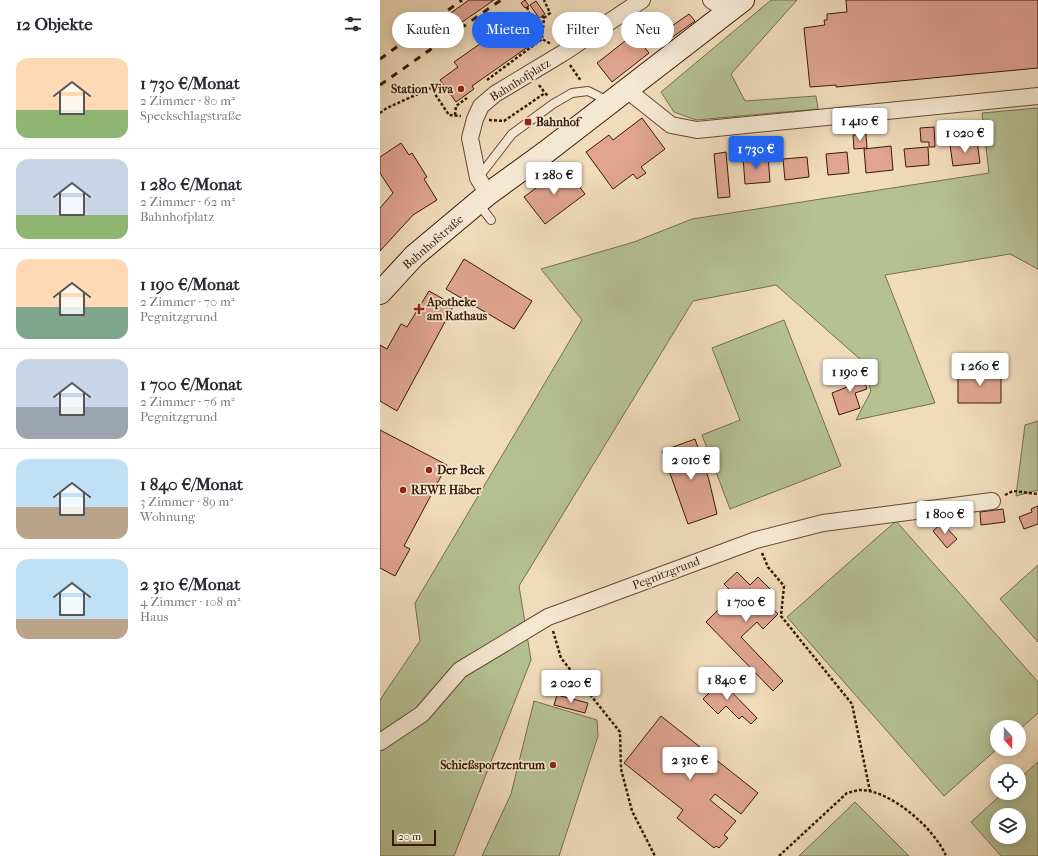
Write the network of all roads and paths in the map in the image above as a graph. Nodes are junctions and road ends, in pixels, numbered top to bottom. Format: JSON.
{"nodes":[{"id":1,"x":544,"y":0,"type":"edge"},
{"id":2,"x":642,"y":0,"type":"edge"},
{"id":3,"x":711,"y":0,"type":"edge"},
{"id":4,"x":736,"y":6,"type":"edge"},
{"id":5,"x":527,"y":7,"type":"dead end"},
{"id":6,"x":529,"y":12,"type":"edge"},
{"id":7,"x":544,"y":18,"type":"edge"},
{"id":8,"x":530,"y":48,"type":"edge"},
{"id":9,"x":482,"y":86,"type":"dead end"},
{"id":10,"x":473,"y":94,"type":"dead end"},
{"id":11,"x":619,"y":96,"type":"junction"},
{"id":12,"x":1038,"y":96,"type":"edge"},
{"id":13,"x":380,"y":113,"type":"edge"},
{"id":14,"x":449,"y":115,"type":"dead end"},
{"id":15,"x":455,"y":116,"type":"dead end"},
{"id":16,"x":482,"y":191,"type":"junction"},
{"id":17,"x":491,"y":220,"type":"dead end"},
{"id":18,"x":382,"y":288,"type":"edge"},
{"id":19,"x":1038,"y":494,"type":"edge"},
{"id":20,"x":992,"y":501,"type":"joint"},
{"id":21,"x":756,"y":540,"type":"junction"},
{"id":22,"x":548,"y":617,"type":"junction"},
{"id":23,"x":380,"y":742,"type":"edge"},
{"id":24,"x":870,"y":791,"type":"junction"},
{"id":25,"x":655,"y":856,"type":"edge"},
{"id":26,"x":779,"y":856,"type":"edge"},
{"id":27,"x":946,"y":856,"type":"edge"}],
"edges":[{"from":1,"to":7,"type":"path"},
{"from":2,"to":16,"type":"street","name":"Bahnhofplatz"},
{"from":3,"to":4,"type":"street"},
{"from":4,"to":11,"type":"main road"},
{"from":5,"to":6,"type":"path"},
{"from":8,"to":9,"type":"path"},
{"from":10,"to":15,"type":"path"},
{"from":11,"to":12,"type":"street"},
{"from":11,"to":16,"type":"main road"},
{"from":11,"to":16,"type":"lane"},
{"from":13,"to":14,"type":"path"},
{"from":16,"to":17,"type":"lane"},
{"from":16,"to":18,"type":"main road","name":"Bahnhofstraße"},
{"from":19,"to":20,"type":"path"},
{"from":20,"to":21,"type":"street","name":"Pegnitzgrund"},
{"from":21,"to":22,"type":"street","name":"Pegnitzgrund"},
{"from":21,"to":24,"type":"path"},
{"from":22,"to":23,"type":"street","name":"Pegnitzgrund"},
{"from":22,"to":25,"type":"path"},
{"from":24,"to":26,"type":"path"},
{"from":24,"to":27,"type":"path"}]}
